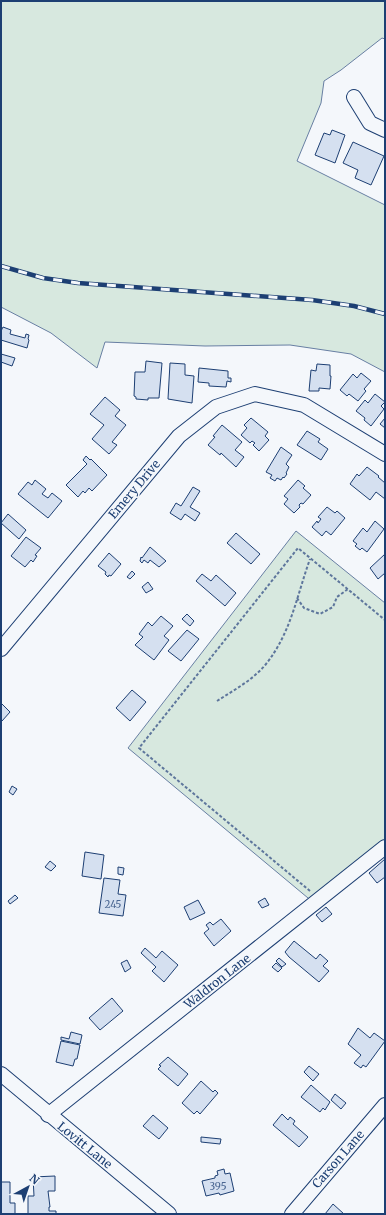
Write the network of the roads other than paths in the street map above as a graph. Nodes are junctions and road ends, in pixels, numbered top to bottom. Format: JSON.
{"nodes":[{"id":1,"x":354,"y":97,"type":"dead end"},
{"id":2,"x":385,"y":130,"type":"edge"},
{"id":3,"x":385,"y":454,"type":"edge"},
{"id":4,"x":1,"y":649,"type":"edge"},
{"id":5,"x":385,"y":847,"type":"edge"},
{"id":6,"x":1,"y":1074,"type":"edge"},
{"id":7,"x":385,"y":1105,"type":"edge"},
{"id":8,"x":48,"y":1115,"type":"junction"},
{"id":9,"x":169,"y":1214,"type":"edge"},
{"id":10,"x":292,"y":1214,"type":"edge"}],
"edges":[{"from":1,"to":2,"type":"street"},
{"from":3,"to":4,"type":"street","name":"Emery Drive"},
{"from":5,"to":8,"type":"street","name":"Waldron Lane"},
{"from":6,"to":8,"type":"street","name":"Lovitt Lane"},
{"from":7,"to":10,"type":"street","name":"Carson Lane"},
{"from":8,"to":9,"type":"street","name":"Lovitt Lane"}]}
